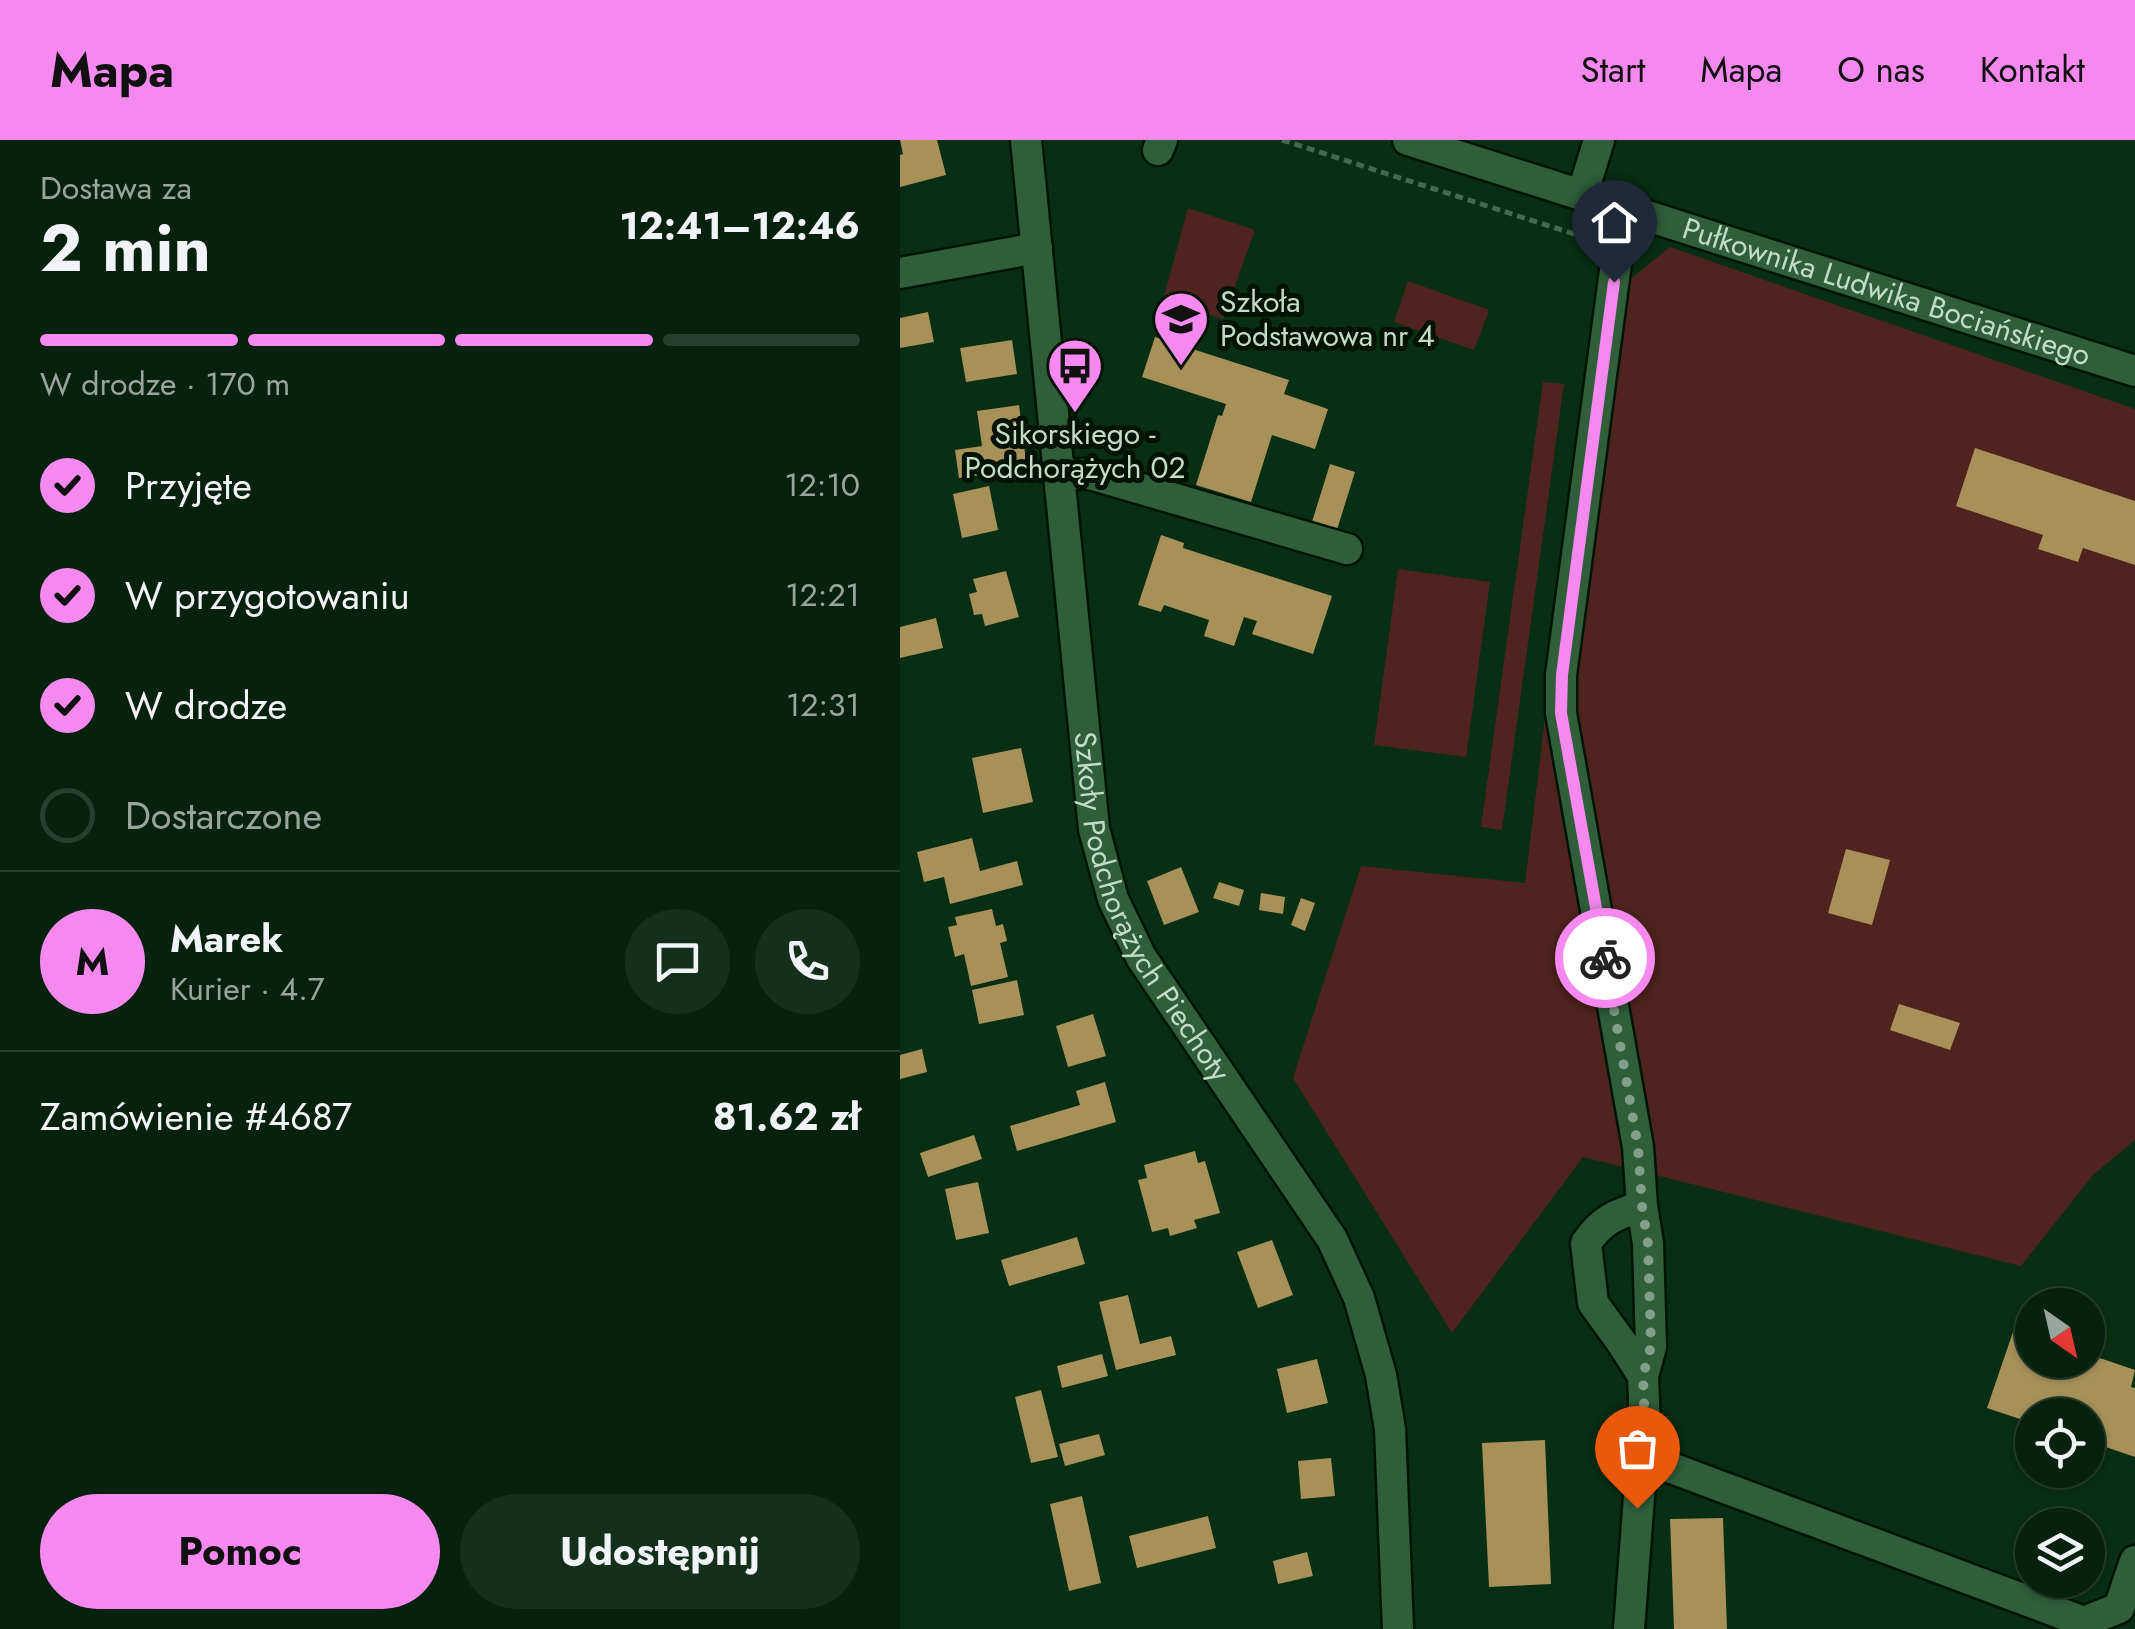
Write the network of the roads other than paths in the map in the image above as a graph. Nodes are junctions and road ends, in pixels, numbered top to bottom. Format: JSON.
{"nodes":[{"id":1,"x":1026,"y":140,"type":"edge"},
{"id":2,"x":1408,"y":140,"type":"edge"},
{"id":3,"x":1600,"y":140,"type":"edge"},
{"id":4,"x":1582,"y":195,"type":"junction"},
{"id":5,"x":1628,"y":210,"type":"junction"},
{"id":6,"x":1037,"y":248,"type":"junction"},
{"id":7,"x":900,"y":274,"type":"edge"},
{"id":8,"x":2135,"y":371,"type":"edge"},
{"id":9,"x":1060,"y":474,"type":"junction"},
{"id":10,"x":1347,"y":548,"type":"dead end"},
{"id":11,"x":1642,"y":1206,"type":"junction"},
{"id":12,"x":1643,"y":1376,"type":"junction"},
{"id":13,"x":1642,"y":1456,"type":"junction"},
{"id":14,"x":2135,"y":1560,"type":"edge"},
{"id":15,"x":2111,"y":1622,"type":"edge"},
{"id":16,"x":1398,"y":1629,"type":"edge"},
{"id":17,"x":1629,"y":1629,"type":"edge"}],
"edges":[{"from":1,"to":6,"type":"street","name":"Szkoły Podchorążych Piechoty"},
{"from":2,"to":4,"type":"street","name":"Pułkownika Ludwika Bociańskiego"},
{"from":3,"to":4,"type":"street"},
{"from":4,"to":5,"type":"street","name":"Pułkownika Ludwika Bociańskiego"},
{"from":5,"to":8,"type":"street","name":"Pułkownika Ludwika Bociańskiego"},
{"from":5,"to":11,"type":"street"},
{"from":6,"to":7,"type":"street"},
{"from":6,"to":9,"type":"street","name":"Szkoły Podchorążych Piechoty"},
{"from":9,"to":10,"type":"street"},
{"from":9,"to":16,"type":"street","name":"Szkoły Podchorążych Piechoty"},
{"from":11,"to":12,"type":"street"},
{"from":11,"to":12,"type":"street"},
{"from":12,"to":13,"type":"street"},
{"from":13,"to":15,"type":"street"},
{"from":13,"to":17,"type":"street"},
{"from":14,"to":15,"type":"street"}]}
